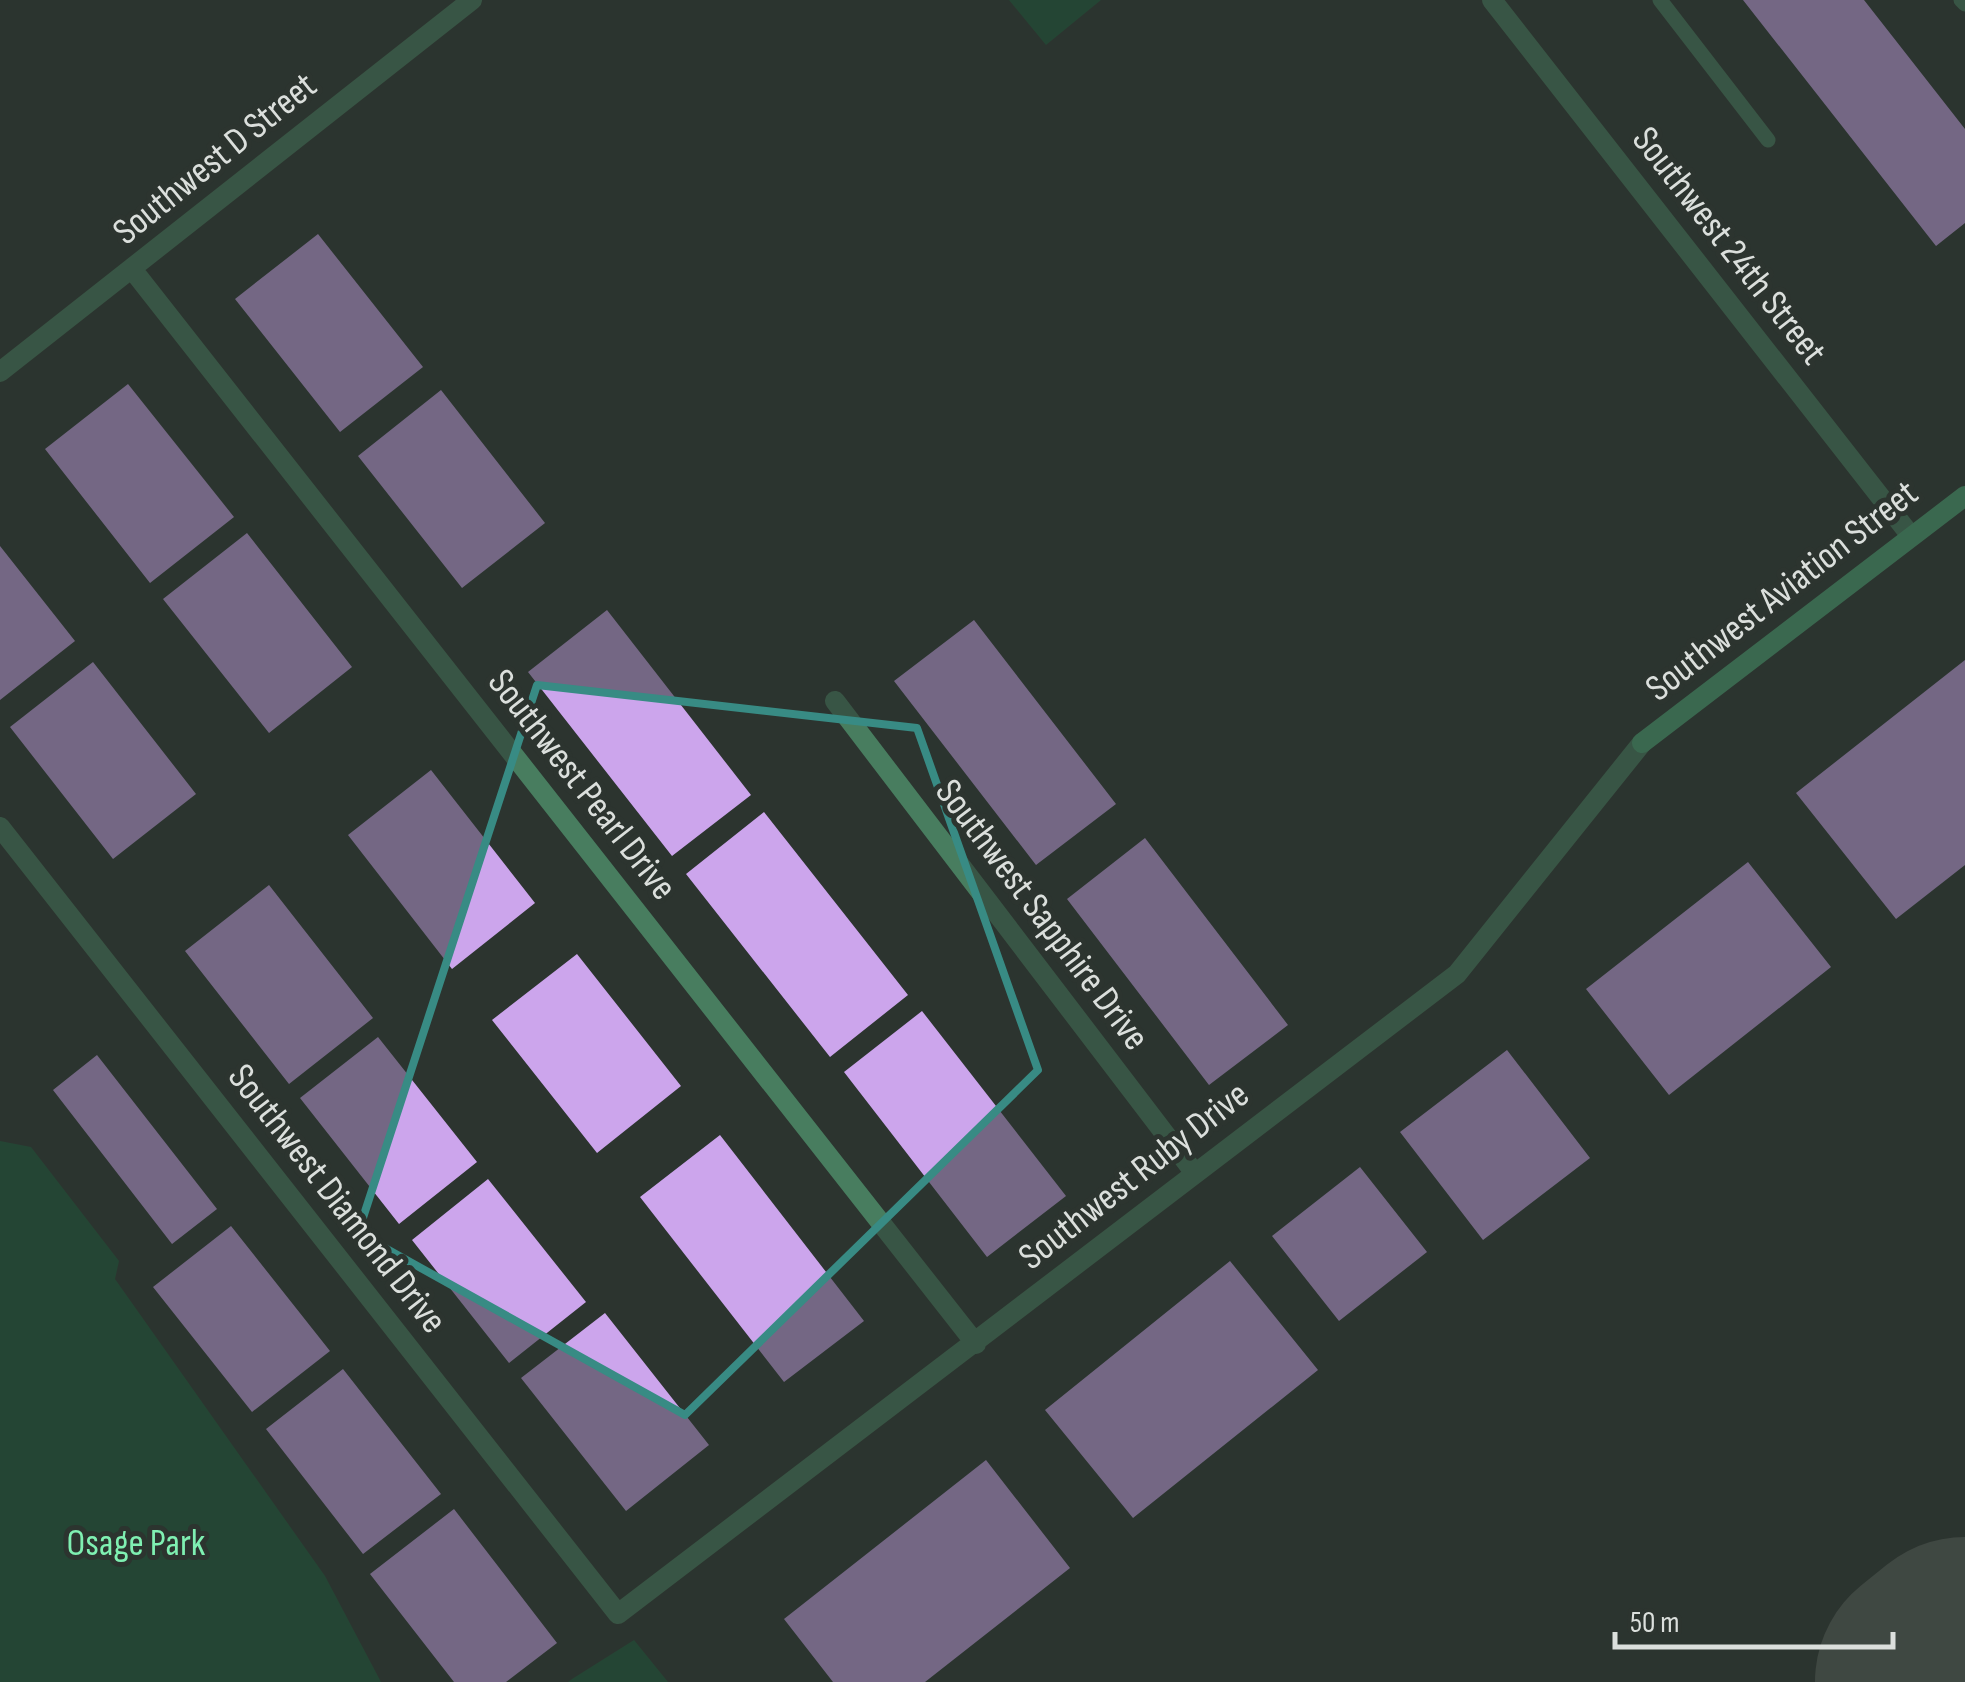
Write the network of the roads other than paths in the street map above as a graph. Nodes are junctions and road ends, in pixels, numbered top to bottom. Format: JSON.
{"nodes":[{"id":1,"x":472,"y":0,"type":"edge"},
{"id":2,"x":1492,"y":0,"type":"edge"},
{"id":3,"x":1660,"y":0,"type":"edge"},
{"id":4,"x":1768,"y":140,"type":"dead end"},
{"id":5,"x":132,"y":270,"type":"junction"},
{"id":6,"x":0,"y":372,"type":"edge"},
{"id":7,"x":1965,"y":496,"type":"edge"},
{"id":8,"x":1911,"y":536,"type":"junction"},
{"id":9,"x":835,"y":701,"type":"dead end"},
{"id":10,"x":1642,"y":743,"type":"joint"},
{"id":11,"x":0,"y":827,"type":"edge"},
{"id":12,"x":1194,"y":1172,"type":"junction"},
{"id":13,"x":976,"y":1344,"type":"junction"},
{"id":14,"x":618,"y":1614,"type":"joint"}],
"edges":[{"from":1,"to":5,"type":"street","name":"Southwest D Street"},
{"from":2,"to":8,"type":"street","name":"Southwest 24th Street"},
{"from":3,"to":4,"type":"lane"},
{"from":5,"to":6,"type":"street","name":"Southwest D Street"},
{"from":5,"to":13,"type":"street","name":"Southwest Pearl Drive"},
{"from":7,"to":8,"type":"street","name":"Southwest Aviation Street"},
{"from":8,"to":10,"type":"street","name":"Southwest Aviation Street"},
{"from":9,"to":12,"type":"street","name":"Southwest Sapphire Drive"},
{"from":10,"to":12,"type":"street","name":"Southwest Ruby Drive"},
{"from":11,"to":14,"type":"street","name":"Southwest Diamond Drive"},
{"from":12,"to":13,"type":"street","name":"Southwest Ruby Drive"},
{"from":13,"to":14,"type":"street","name":"Southwest Ruby Drive"}]}
